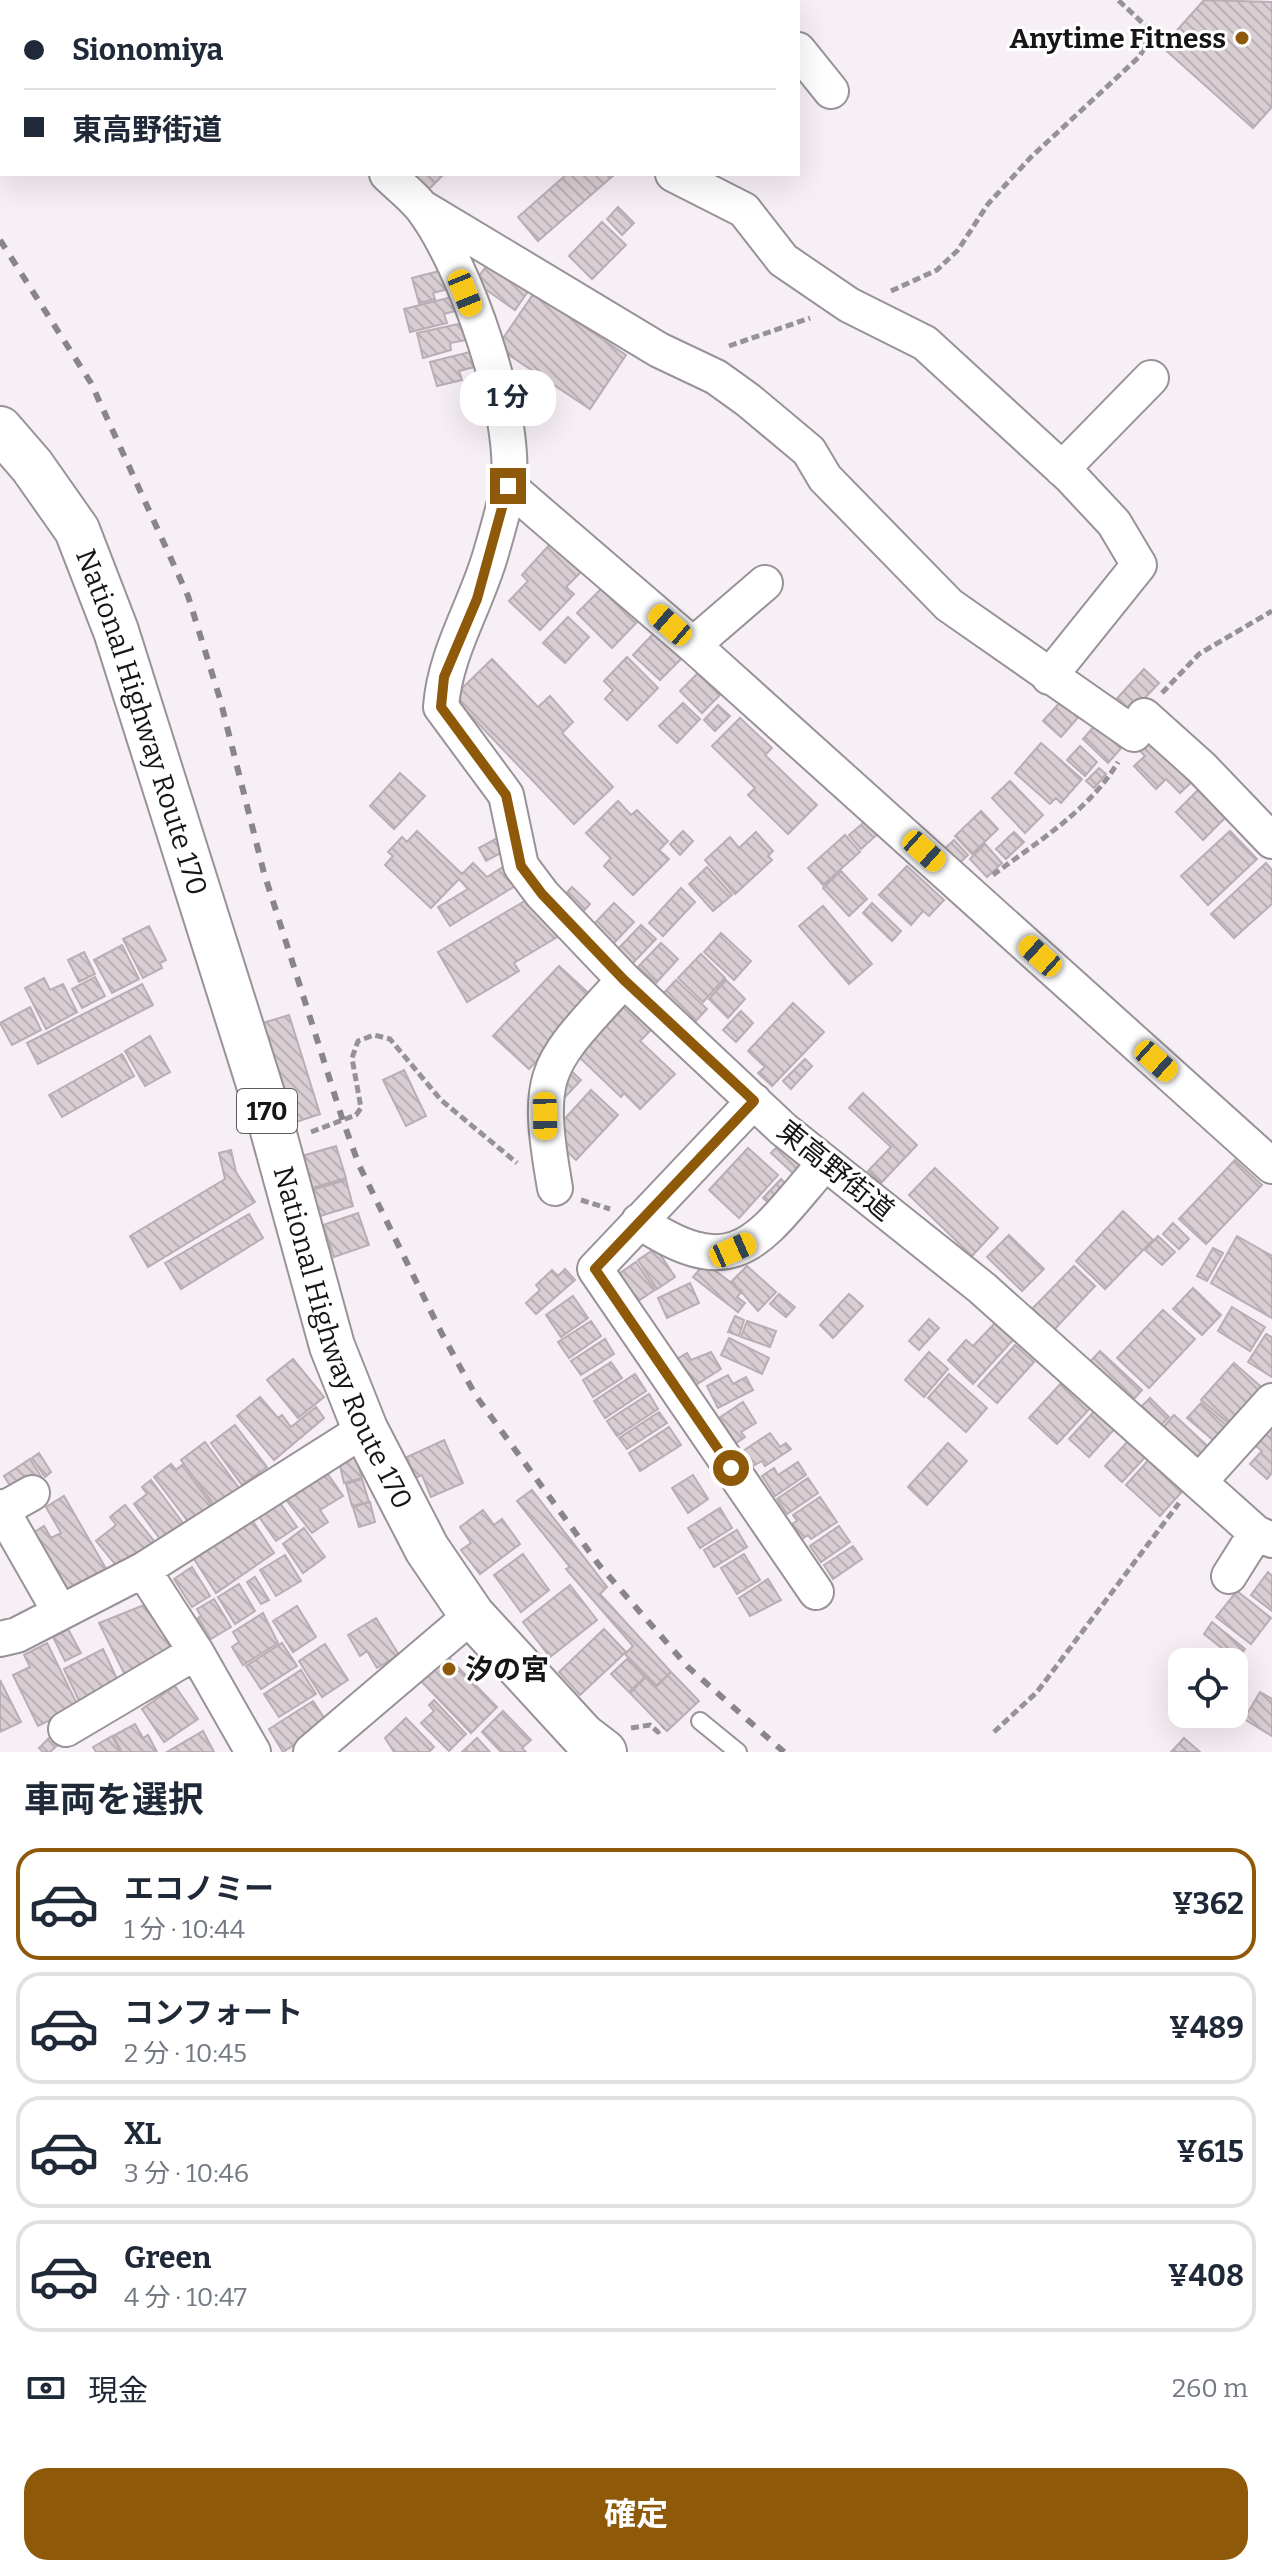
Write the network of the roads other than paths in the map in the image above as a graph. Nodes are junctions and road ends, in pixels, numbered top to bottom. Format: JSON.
{"nodes":[{"id":1,"x":800,"y":52,"type":"edge"},
{"id":2,"x":831,"y":91,"type":"dead end"},
{"id":3,"x":389,"y":176,"type":"edge"},
{"id":4,"x":677,"y":176,"type":"edge"},
{"id":5,"x":421,"y":207,"type":"junction"},
{"id":6,"x":1151,"y":378,"type":"dead end"},
{"id":7,"x":0,"y":429,"type":"edge"},
{"id":8,"x":1062,"y":469,"type":"junction"},
{"id":9,"x":508,"y":486,"type":"junction"},
{"id":10,"x":765,"y":583,"type":"dead end"},
{"id":11,"x":693,"y":645,"type":"junction"},
{"id":12,"x":1049,"y":677,"type":"junction"},
{"id":13,"x":1269,"y":833,"type":"edge"},
{"id":14,"x":624,"y":980,"type":"junction"},
{"id":15,"x":754,"y":1101,"type":"junction"},
{"id":16,"x":825,"y":1163,"type":"junction"},
{"id":17,"x":1272,"y":1166,"type":"edge"},
{"id":18,"x":555,"y":1188,"type":"road end"},
{"id":19,"x":639,"y":1221,"type":"junction"},
{"id":20,"x":1272,"y":1401,"type":"edge"},
{"id":21,"x":365,"y":1429,"type":"junction"},
{"id":22,"x":1199,"y":1482,"type":"junction"},
{"id":23,"x":32,"y":1493,"type":"dead end"},
{"id":24,"x":1,"y":1508,"type":"edge"},
{"id":25,"x":1264,"y":1537,"type":"edge"},
{"id":26,"x":143,"y":1570,"type":"junction"},
{"id":27,"x":1229,"y":1576,"type":"dead end"},
{"id":28,"x":816,"y":1592,"type":"dead end"},
{"id":29,"x":60,"y":1612,"type":"junction"},
{"id":30,"x":472,"y":1615,"type":"junction"},
{"id":31,"x":0,"y":1639,"type":"edge"},
{"id":32,"x":196,"y":1652,"type":"junction"},
{"id":33,"x":700,"y":1721,"type":"dead end"},
{"id":34,"x":66,"y":1729,"type":"dead end"},
{"id":35,"x":253,"y":1752,"type":"edge"},
{"id":36,"x":311,"y":1752,"type":"edge"},
{"id":37,"x":604,"y":1752,"type":"edge"},
{"id":38,"x":738,"y":1752,"type":"edge"}],
"edges":[{"from":1,"to":2,"type":"street"},
{"from":3,"to":5,"type":"street","name":"東高野街道"},
{"from":4,"to":8,"type":"street"},
{"from":5,"to":9,"type":"street","name":"東高野街道"},
{"from":5,"to":12,"type":"street"},
{"from":6,"to":8,"type":"street"},
{"from":7,"to":21,"type":"highway","name":"National Highway Route 170","number":"170"},
{"from":8,"to":12,"type":"street"},
{"from":9,"to":11,"type":"street"},
{"from":9,"to":14,"type":"street","name":"東高野街道"},
{"from":10,"to":11,"type":"street"},
{"from":11,"to":17,"type":"street"},
{"from":12,"to":13,"type":"street"},
{"from":14,"to":15,"type":"street","name":"東高野街道"},
{"from":14,"to":18,"type":"street"},
{"from":15,"to":16,"type":"street","name":"東高野街道"},
{"from":15,"to":19,"type":"street"},
{"from":16,"to":19,"type":"street"},
{"from":16,"to":22,"type":"street","name":"東高野街道"},
{"from":19,"to":28,"type":"street"},
{"from":20,"to":22,"type":"street"},
{"from":21,"to":26,"type":"street"},
{"from":21,"to":30,"type":"highway","name":"National Highway Route 170","number":"170"},
{"from":22,"to":25,"type":"street","name":"東高野街道"},
{"from":23,"to":24,"type":"street"},
{"from":24,"to":29,"type":"street"},
{"from":25,"to":27,"type":"street"},
{"from":26,"to":29,"type":"street"},
{"from":26,"to":32,"type":"street"},
{"from":29,"to":31,"type":"street"},
{"from":30,"to":36,"type":"street"},
{"from":30,"to":37,"type":"highway","name":"National Highway Route 170","number":"170"},
{"from":32,"to":34,"type":"street"},
{"from":32,"to":35,"type":"street"},
{"from":33,"to":38,"type":"lane"}]}
